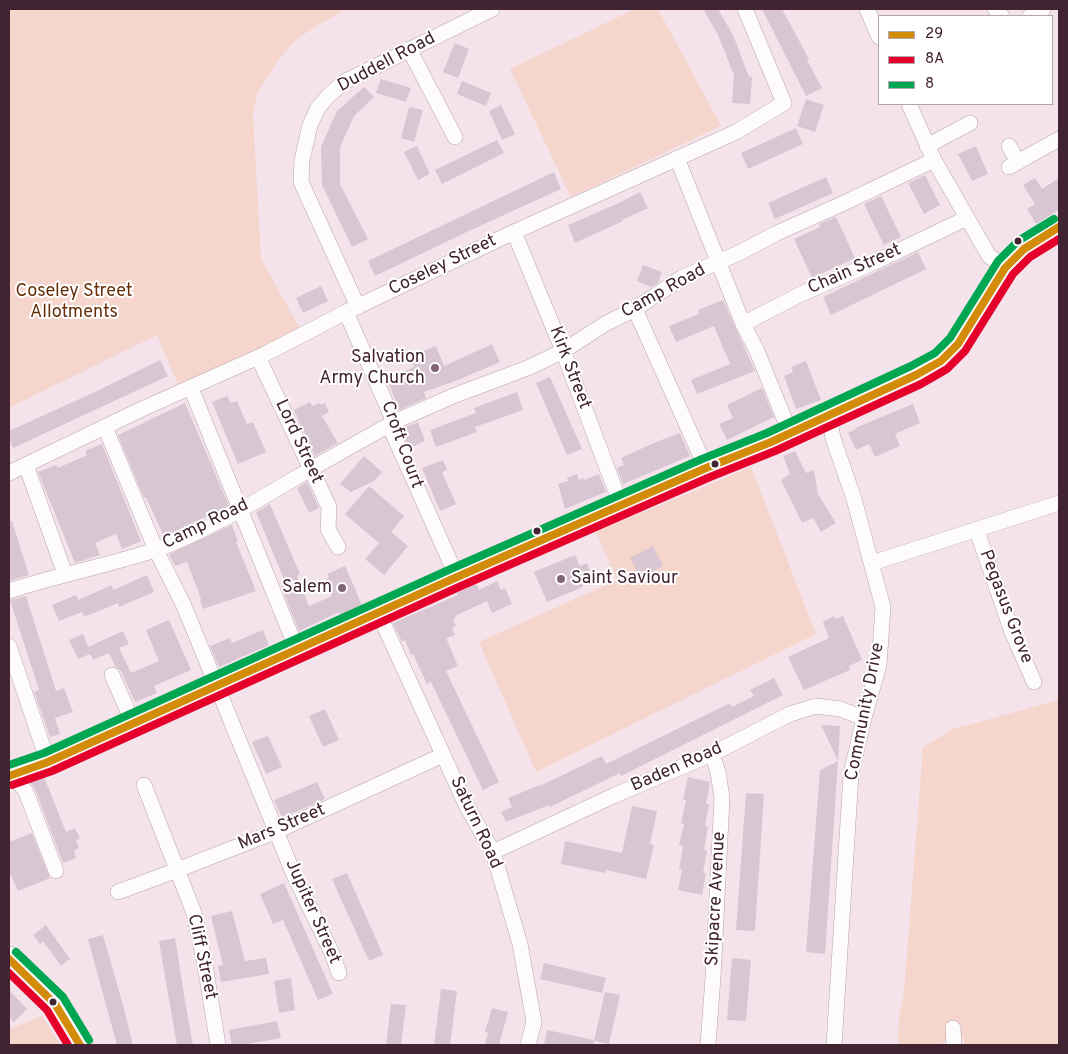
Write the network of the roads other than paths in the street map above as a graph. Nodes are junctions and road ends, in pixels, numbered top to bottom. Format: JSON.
{"nodes":[{"id":1,"x":492,"y":9,"type":"edge"},
{"id":2,"x":745,"y":9,"type":"edge"},
{"id":3,"x":867,"y":9,"type":"edge"},
{"id":4,"x":1043,"y":9,"type":"edge"},
{"id":5,"x":1032,"y":15,"type":"edge"},
{"id":6,"x":878,"y":34,"type":"edge"},
{"id":7,"x":409,"y":49,"type":"junction"},
{"id":8,"x":909,"y":105,"type":"edge"},
{"id":9,"x":970,"y":123,"type":"dead end"},
{"id":10,"x":455,"y":137,"type":"dead end"},
{"id":11,"x":1059,"y":139,"type":"edge"},
{"id":12,"x":927,"y":146,"type":"junction"},
{"id":13,"x":1009,"y":146,"type":"dead end"},
{"id":14,"x":677,"y":158,"type":"junction"},
{"id":15,"x":934,"y":160,"type":"junction"},
{"id":16,"x":967,"y":218,"type":"junction"},
{"id":17,"x":1059,"y":227,"type":"edge"},
{"id":18,"x":514,"y":232,"type":"junction"},
{"id":19,"x":719,"y":262,"type":"junction"},
{"id":20,"x":1005,"y":268,"type":"junction"},
{"id":21,"x":635,"y":309,"type":"junction"},
{"id":22,"x":352,"y":310,"type":"junction"},
{"id":23,"x":743,"y":324,"type":"junction"},
{"id":24,"x":563,"y":351,"type":"junction"},
{"id":25,"x":258,"y":357,"type":"junction"},
{"id":26,"x":192,"y":388,"type":"junction"},
{"id":27,"x":829,"y":416,"type":"junction"},
{"id":28,"x":391,"y":423,"type":"junction"},
{"id":29,"x":105,"y":427,"type":"junction"},
{"id":30,"x":790,"y":433,"type":"junction"},
{"id":31,"x":26,"y":465,"type":"junction"},
{"id":32,"x":706,"y":468,"type":"junction"},
{"id":33,"x":312,"y":470,"type":"junction"},
{"id":34,"x":9,"y":473,"type":"edge"},
{"id":35,"x":1059,"y":503,"type":"edge"},
{"id":36,"x":622,"y":505,"type":"junction"},
{"id":37,"x":240,"y":510,"type":"junction"},
{"id":38,"x":977,"y":531,"type":"junction"},
{"id":39,"x":338,"y":548,"type":"dead end"},
{"id":40,"x":156,"y":550,"type":"junction"},
{"id":41,"x":872,"y":563,"type":"junction"},
{"id":42,"x":66,"y":574,"type":"junction"},
{"id":43,"x":457,"y":577,"type":"junction"},
{"id":44,"x":9,"y":591,"type":"edge"},
{"id":45,"x":378,"y":612,"type":"junction"},
{"id":46,"x":9,"y":646,"type":"edge"},
{"id":47,"x":298,"y":650,"type":"junction"},
{"id":48,"x":1034,"y":682,"type":"dead end"},
{"id":49,"x":112,"y":683,"type":"dead end"},
{"id":50,"x":217,"y":686,"type":"junction"},
{"id":51,"x":864,"y":718,"type":"junction"},
{"id":52,"x":133,"y":723,"type":"junction"},
{"id":53,"x":712,"y":754,"type":"junction"},
{"id":54,"x":443,"y":755,"type":"junction"},
{"id":55,"x":48,"y":762,"type":"junction"},
{"id":56,"x":11,"y":776,"type":"edge"},
{"id":57,"x":144,"y":785,"type":"dead end"},
{"id":58,"x":277,"y":831,"type":"junction"},
{"id":59,"x":493,"y":852,"type":"junction"},
{"id":60,"x":56,"y":870,"type":"dead end"},
{"id":61,"x":177,"y":870,"type":"junction"},
{"id":62,"x":118,"y":892,"type":"dead end"},
{"id":63,"x":12,"y":961,"type":"edge"},
{"id":64,"x":339,"y":972,"type":"dead end"},
{"id":65,"x":953,"y":1028,"type":"dead end"},
{"id":66,"x":80,"y":1045,"type":"edge"},
{"id":67,"x":218,"y":1045,"type":"edge"},
{"id":68,"x":528,"y":1045,"type":"edge"},
{"id":69,"x":708,"y":1045,"type":"edge"},
{"id":70,"x":834,"y":1045,"type":"edge"},
{"id":71,"x":954,"y":1045,"type":"edge"}],
"edges":[{"from":1,"to":7,"type":"street","name":"Duddell Road"},
{"from":2,"to":14,"type":"street","name":"Coseley Street"},
{"from":3,"to":6,"type":"street"},
{"from":4,"to":5,"type":"street"},
{"from":7,"to":10,"type":"street"},
{"from":7,"to":22,"type":"street","name":"Duddell Road"},
{"from":8,"to":12,"type":"street"},
{"from":9,"to":12,"type":"street"},
{"from":11,"to":13,"type":"street"},
{"from":12,"to":15,"type":"street"},
{"from":14,"to":18,"type":"street","name":"Coseley Street"},
{"from":14,"to":19,"type":"street"},
{"from":15,"to":16,"type":"street"},
{"from":15,"to":19,"type":"street","name":"Camp Road"},
{"from":16,"to":20,"type":"street"},
{"from":16,"to":23,"type":"street","name":"Chain Street"},
{"from":17,"to":20,"type":"main road"},
{"from":18,"to":22,"type":"street","name":"Coseley Street"},
{"from":18,"to":24,"type":"street","name":"Kirk Street"},
{"from":19,"to":21,"type":"street","name":"Camp Road"},
{"from":19,"to":23,"type":"street"},
{"from":20,"to":27,"type":"main road"},
{"from":21,"to":24,"type":"street","name":"Camp Road"},
{"from":21,"to":32,"type":"street"},
{"from":22,"to":25,"type":"street","name":"Coseley Street"},
{"from":22,"to":28,"type":"street","name":"Croft Court"},
{"from":23,"to":30,"type":"street"},
{"from":24,"to":28,"type":"street","name":"Camp Road"},
{"from":24,"to":36,"type":"street","name":"Kirk Street"},
{"from":25,"to":26,"type":"street","name":"Coseley Street"},
{"from":25,"to":33,"type":"street","name":"Lord Street"},
{"from":26,"to":29,"type":"street","name":"Coseley Street"},
{"from":26,"to":37,"type":"street"},
{"from":27,"to":30,"type":"main road"},
{"from":27,"to":41,"type":"street","name":"Community Drive"},
{"from":28,"to":33,"type":"street","name":"Camp Road"},
{"from":28,"to":43,"type":"street","name":"Croft Court"},
{"from":29,"to":31,"type":"street","name":"Coseley Street"},
{"from":29,"to":40,"type":"street","name":"Jupiter Street"},
{"from":30,"to":32,"type":"main road"},
{"from":31,"to":34,"type":"street","name":"Coseley Street"},
{"from":31,"to":42,"type":"street"},
{"from":32,"to":36,"type":"main road"},
{"from":33,"to":37,"type":"street","name":"Camp Road"},
{"from":33,"to":39,"type":"street","name":"Lord Street"},
{"from":35,"to":38,"type":"street"},
{"from":36,"to":43,"type":"main road"},
{"from":37,"to":40,"type":"street","name":"Camp Road"},
{"from":37,"to":47,"type":"street"},
{"from":38,"to":41,"type":"street"},
{"from":38,"to":48,"type":"street","name":"Pegasus Grove"},
{"from":40,"to":42,"type":"street","name":"Camp Road"},
{"from":40,"to":50,"type":"street","name":"Jupiter Street"},
{"from":41,"to":51,"type":"street","name":"Community Drive"},
{"from":42,"to":44,"type":"street","name":"Camp Road"},
{"from":43,"to":45,"type":"main road"},
{"from":45,"to":47,"type":"main road"},
{"from":45,"to":54,"type":"street","name":"Saturn Road"},
{"from":46,"to":55,"type":"street"},
{"from":47,"to":50,"type":"main road"},
{"from":49,"to":52,"type":"street"},
{"from":50,"to":52,"type":"main road"},
{"from":50,"to":58,"type":"street","name":"Jupiter Street"},
{"from":51,"to":53,"type":"street","name":"Baden Road"},
{"from":51,"to":70,"type":"street","name":"Community Drive"},
{"from":52,"to":55,"type":"main road"},
{"from":53,"to":59,"type":"street","name":"Baden Road"},
{"from":53,"to":69,"type":"street","name":"Skipacre Avenue"},
{"from":54,"to":58,"type":"street","name":"Mars Street"},
{"from":54,"to":59,"type":"street","name":"Saturn Road"},
{"from":55,"to":56,"type":"main road"},
{"from":56,"to":60,"type":"street"},
{"from":57,"to":61,"type":"street","name":"Cliff Street"},
{"from":58,"to":61,"type":"street","name":"Mars Street"},
{"from":58,"to":64,"type":"street","name":"Jupiter Street"},
{"from":59,"to":68,"type":"street","name":"Saturn Road"},
{"from":61,"to":62,"type":"street","name":"Mars Street"},
{"from":61,"to":67,"type":"street","name":"Cliff Street"},
{"from":63,"to":66,"type":"main road"},
{"from":65,"to":71,"type":"street"}]}
